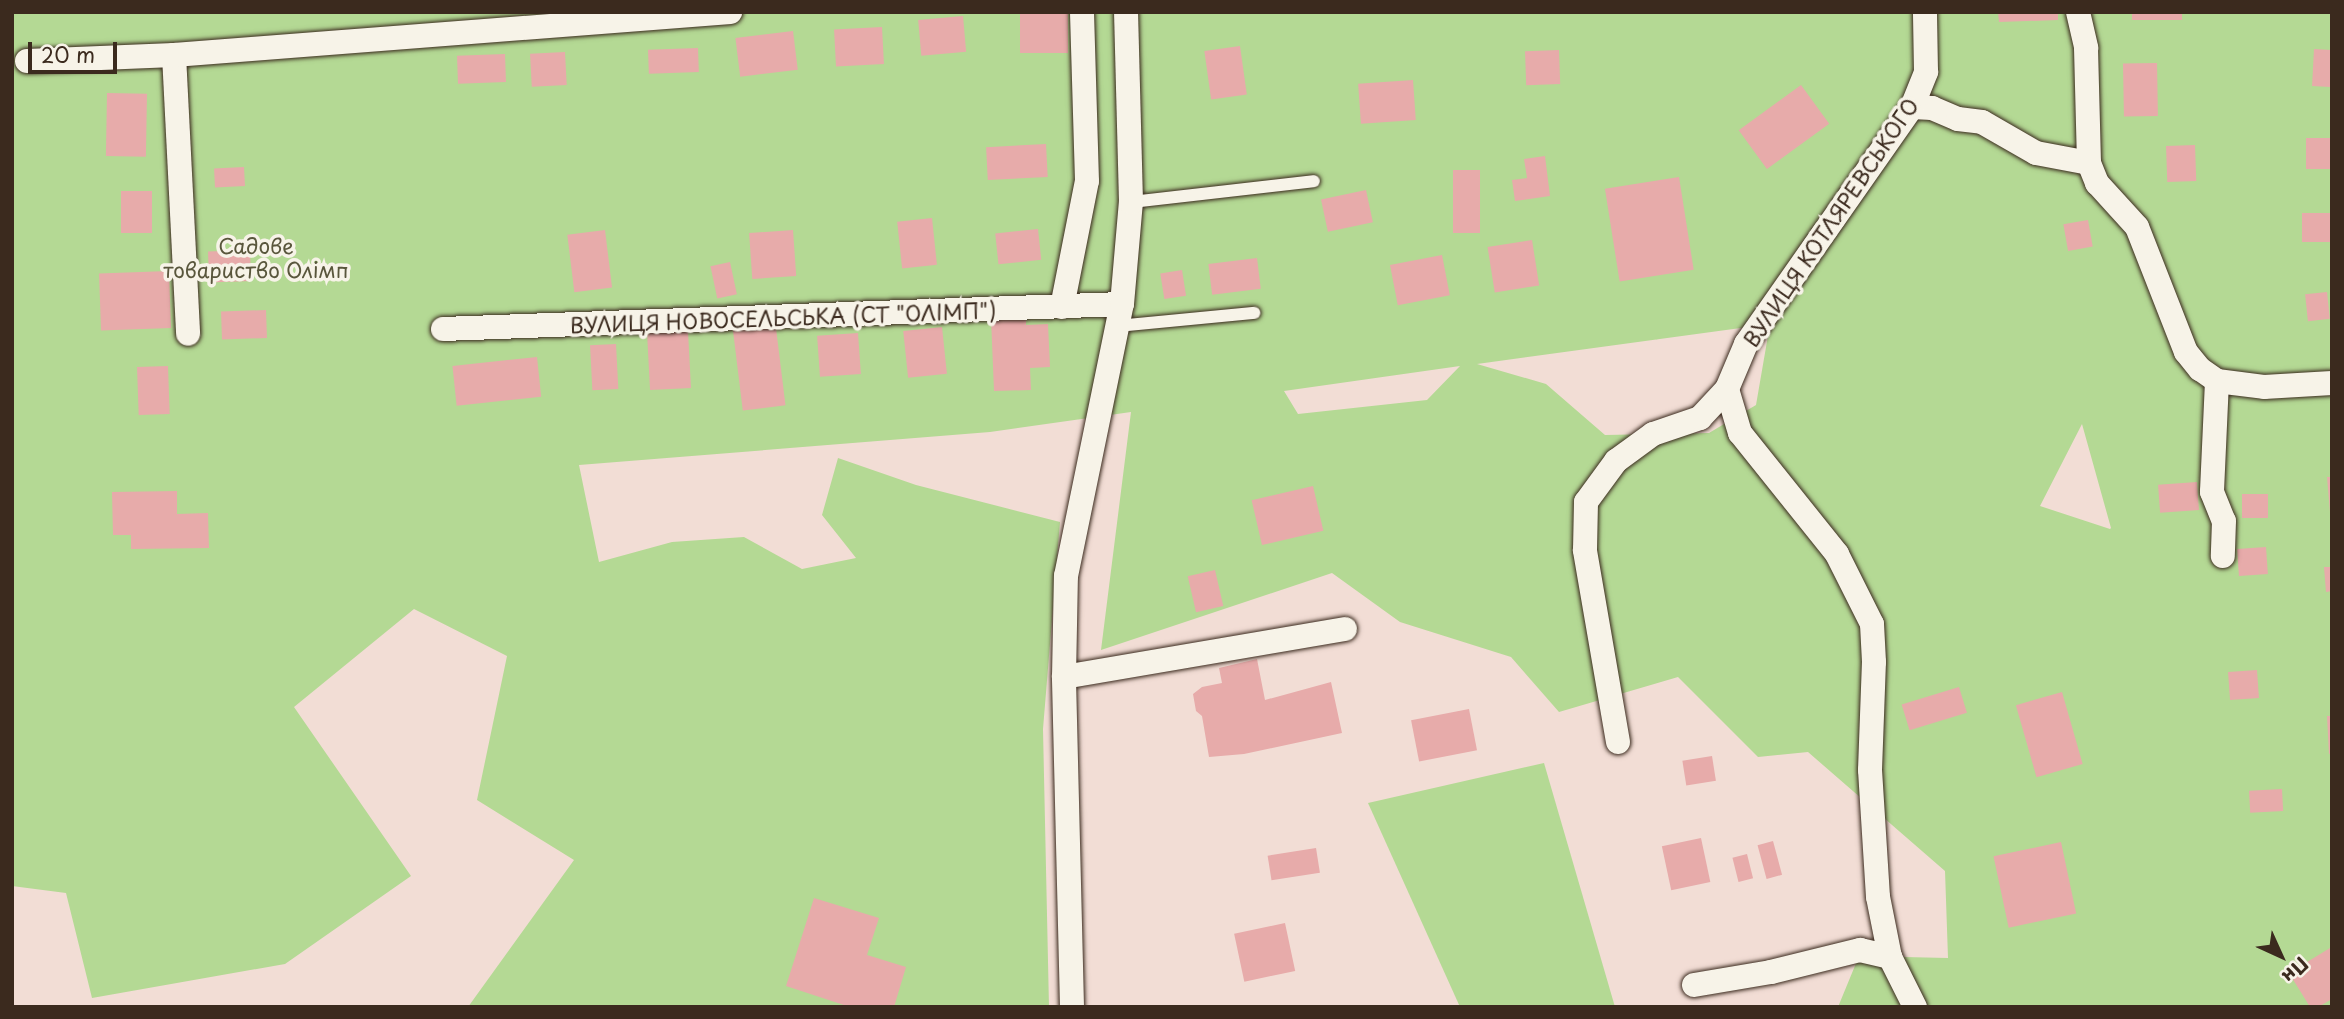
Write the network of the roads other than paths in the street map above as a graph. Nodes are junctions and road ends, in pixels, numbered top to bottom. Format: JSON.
{"nodes":[{"id":1,"x":730,"y":12,"type":"edge"},
{"id":2,"x":1082,"y":12,"type":"edge"},
{"id":3,"x":1126,"y":12,"type":"edge"},
{"id":4,"x":1926,"y":12,"type":"edge"},
{"id":5,"x":2078,"y":12,"type":"edge"},
{"id":6,"x":174,"y":55,"type":"junction"},
{"id":7,"x":27,"y":61,"type":"dead end"},
{"id":8,"x":1912,"y":107,"type":"junction"},
{"id":9,"x":2089,"y":163,"type":"junction"},
{"id":10,"x":1314,"y":181,"type":"dead end"},
{"id":11,"x":1131,"y":202,"type":"junction"},
{"id":12,"x":1062,"y":307,"type":"junction"},
{"id":13,"x":1254,"y":313,"type":"dead end"},
{"id":14,"x":1120,"y":315,"type":"junction"},
{"id":15,"x":443,"y":329,"type":"dead end"},
{"id":16,"x":188,"y":334,"type":"dead end"},
{"id":17,"x":2217,"y":381,"type":"junction"},
{"id":18,"x":2332,"y":383,"type":"edge"},
{"id":19,"x":1727,"y":389,"type":"junction"},
{"id":20,"x":2222,"y":556,"type":"dead end"},
{"id":21,"x":1345,"y":629,"type":"dead end"},
{"id":22,"x":1064,"y":677,"type":"junction"},
{"id":23,"x":1618,"y":742,"type":"dead end"},
{"id":24,"x":1890,"y":957,"type":"junction"},
{"id":25,"x":1695,"y":985,"type":"dead end"},
{"id":26,"x":1072,"y":1007,"type":"edge"},
{"id":27,"x":1915,"y":1007,"type":"edge"}],
"edges":[{"from":1,"to":6,"type":"street"},
{"from":2,"to":12,"type":"street"},
{"from":3,"to":11,"type":"street"},
{"from":4,"to":8,"type":"street","name":"ВУЛИЦЯ КОТЛЯРЕВСЬКОГО"},
{"from":5,"to":9,"type":"street"},
{"from":6,"to":7,"type":"street"},
{"from":6,"to":16,"type":"street"},
{"from":8,"to":9,"type":"street"},
{"from":8,"to":19,"type":"street","name":"ВУЛИЦЯ КОТЛЯРЕВСЬКОГО"},
{"from":9,"to":17,"type":"street"},
{"from":10,"to":11,"type":"lane"},
{"from":11,"to":14,"type":"street"},
{"from":12,"to":14,"type":"street","name":"ВУЛИЦЯ НОВОСЕЛЬСЬКА (СТ \"ОЛІМП\")"},
{"from":12,"to":15,"type":"street","name":"ВУЛИЦЯ НОВОСЕЛЬСЬКА (СТ \"ОЛІМП\")"},
{"from":13,"to":14,"type":"lane"},
{"from":14,"to":22,"type":"street"},
{"from":17,"to":18,"type":"street"},
{"from":17,"to":20,"type":"street"},
{"from":19,"to":23,"type":"street","name":"ВУЛИЦЯ КОТЛЯРЕВСЬКОГО"},
{"from":19,"to":24,"type":"street"},
{"from":21,"to":22,"type":"street"},
{"from":22,"to":26,"type":"street"},
{"from":24,"to":25,"type":"street"},
{"from":24,"to":27,"type":"street"}]}
